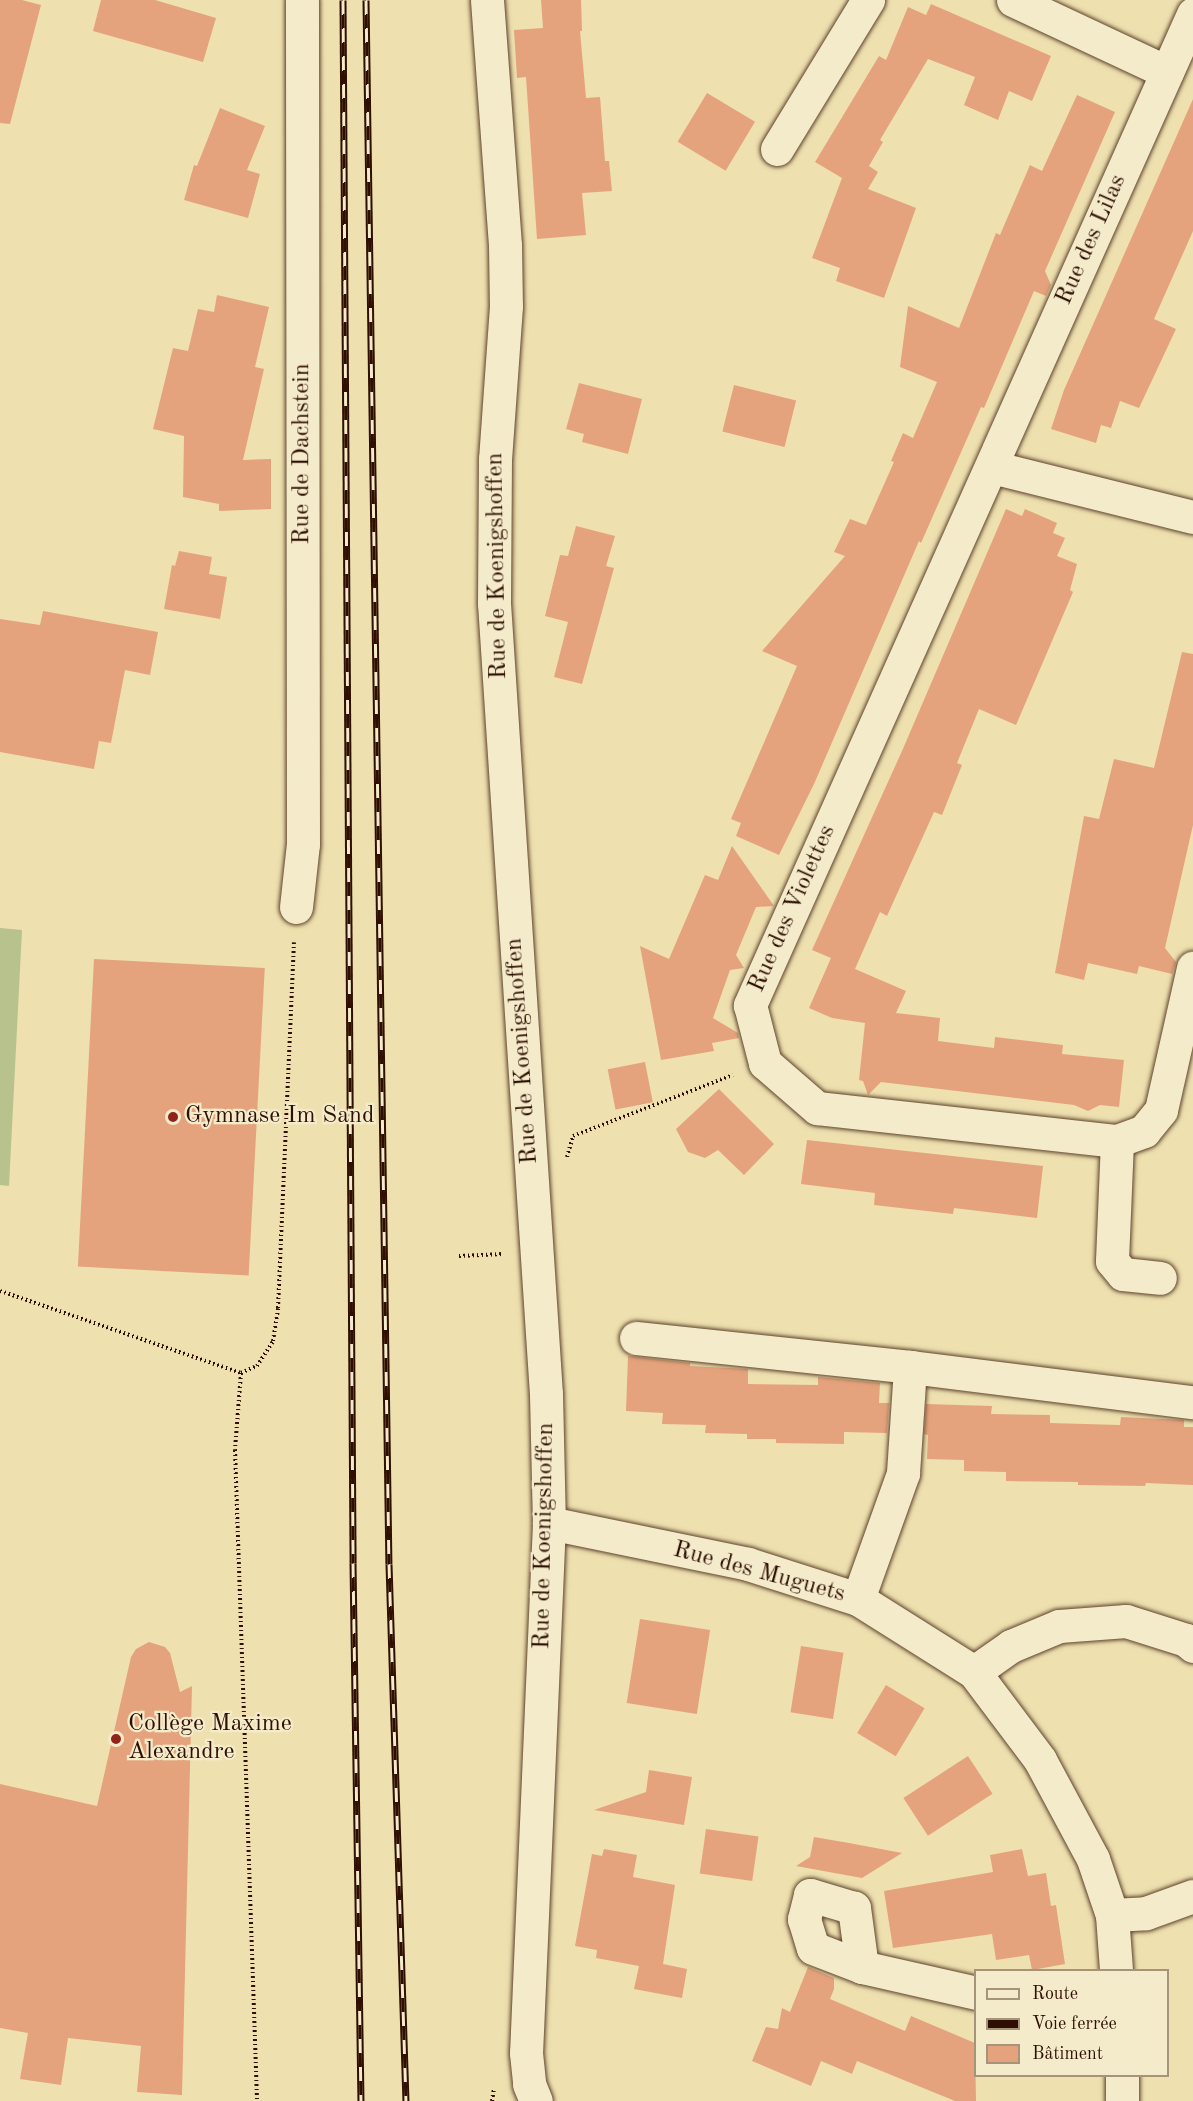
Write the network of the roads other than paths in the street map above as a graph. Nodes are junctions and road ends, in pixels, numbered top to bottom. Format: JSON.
{"nodes":[{"id":1,"x":302,"y":0,"type":"edge"},
{"id":2,"x":487,"y":0,"type":"edge"},
{"id":3,"x":868,"y":0,"type":"edge"},
{"id":4,"x":1013,"y":0,"type":"edge"},
{"id":5,"x":1193,"y":14,"type":"edge"},
{"id":6,"x":1167,"y":72,"type":"junction"},
{"id":7,"x":777,"y":149,"type":"dead end"},
{"id":8,"x":992,"y":467,"type":"junction"},
{"id":9,"x":1193,"y":517,"type":"edge"},
{"id":10,"x":296,"y":907,"type":"road end"},
{"id":11,"x":1193,"y":968,"type":"edge"},
{"id":12,"x":1117,"y":1141,"type":"junction"},
{"id":13,"x":1160,"y":1278,"type":"dead end"},
{"id":14,"x":636,"y":1338,"type":"dead end"},
{"id":15,"x":910,"y":1367,"type":"junction"},
{"id":16,"x":1193,"y":1402,"type":"edge"},
{"id":17,"x":549,"y":1523,"type":"junction"},
{"id":18,"x":858,"y":1599,"type":"junction"},
{"id":19,"x":1193,"y":1646,"type":"edge"},
{"id":20,"x":974,"y":1672,"type":"junction"},
{"id":21,"x":1193,"y":1896,"type":"edge"},
{"id":22,"x":1112,"y":1915,"type":"junction"},
{"id":23,"x":862,"y":1967,"type":"dead end"},
{"id":24,"x":1116,"y":1969,"type":"edge"},
{"id":25,"x":974,"y":1993,"type":"edge"},
{"id":26,"x":1122,"y":2077,"type":"edge"},
{"id":27,"x":536,"y":2101,"type":"edge"},
{"id":28,"x":1122,"y":2101,"type":"edge"}],
"edges":[{"from":1,"to":10,"type":"street","name":"Rue de Dachstein"},
{"from":2,"to":17,"type":"street","name":"Rue de Koenigshoffen"},
{"from":3,"to":7,"type":"street"},
{"from":4,"to":6,"type":"street"},
{"from":5,"to":6,"type":"street","name":"Rue des Lilas"},
{"from":6,"to":8,"type":"street","name":"Rue des Lilas"},
{"from":8,"to":9,"type":"street"},
{"from":8,"to":12,"type":"street","name":"Rue des Violettes"},
{"from":11,"to":12,"type":"street"},
{"from":12,"to":13,"type":"street"},
{"from":14,"to":15,"type":"street"},
{"from":15,"to":16,"type":"street"},
{"from":15,"to":18,"type":"street"},
{"from":17,"to":18,"type":"street","name":"Rue des Muguets"},
{"from":17,"to":27,"type":"street","name":"Rue de Koenigshoffen"},
{"from":18,"to":20,"type":"street","name":"Rue des Muguets"},
{"from":19,"to":20,"type":"street"},
{"from":20,"to":22,"type":"street","name":"Rue des Muguets"},
{"from":21,"to":22,"type":"street"},
{"from":22,"to":24,"type":"street","name":"Rue des Muguets"},
{"from":23,"to":25,"type":"street"},
{"from":26,"to":28,"type":"street"}]}
